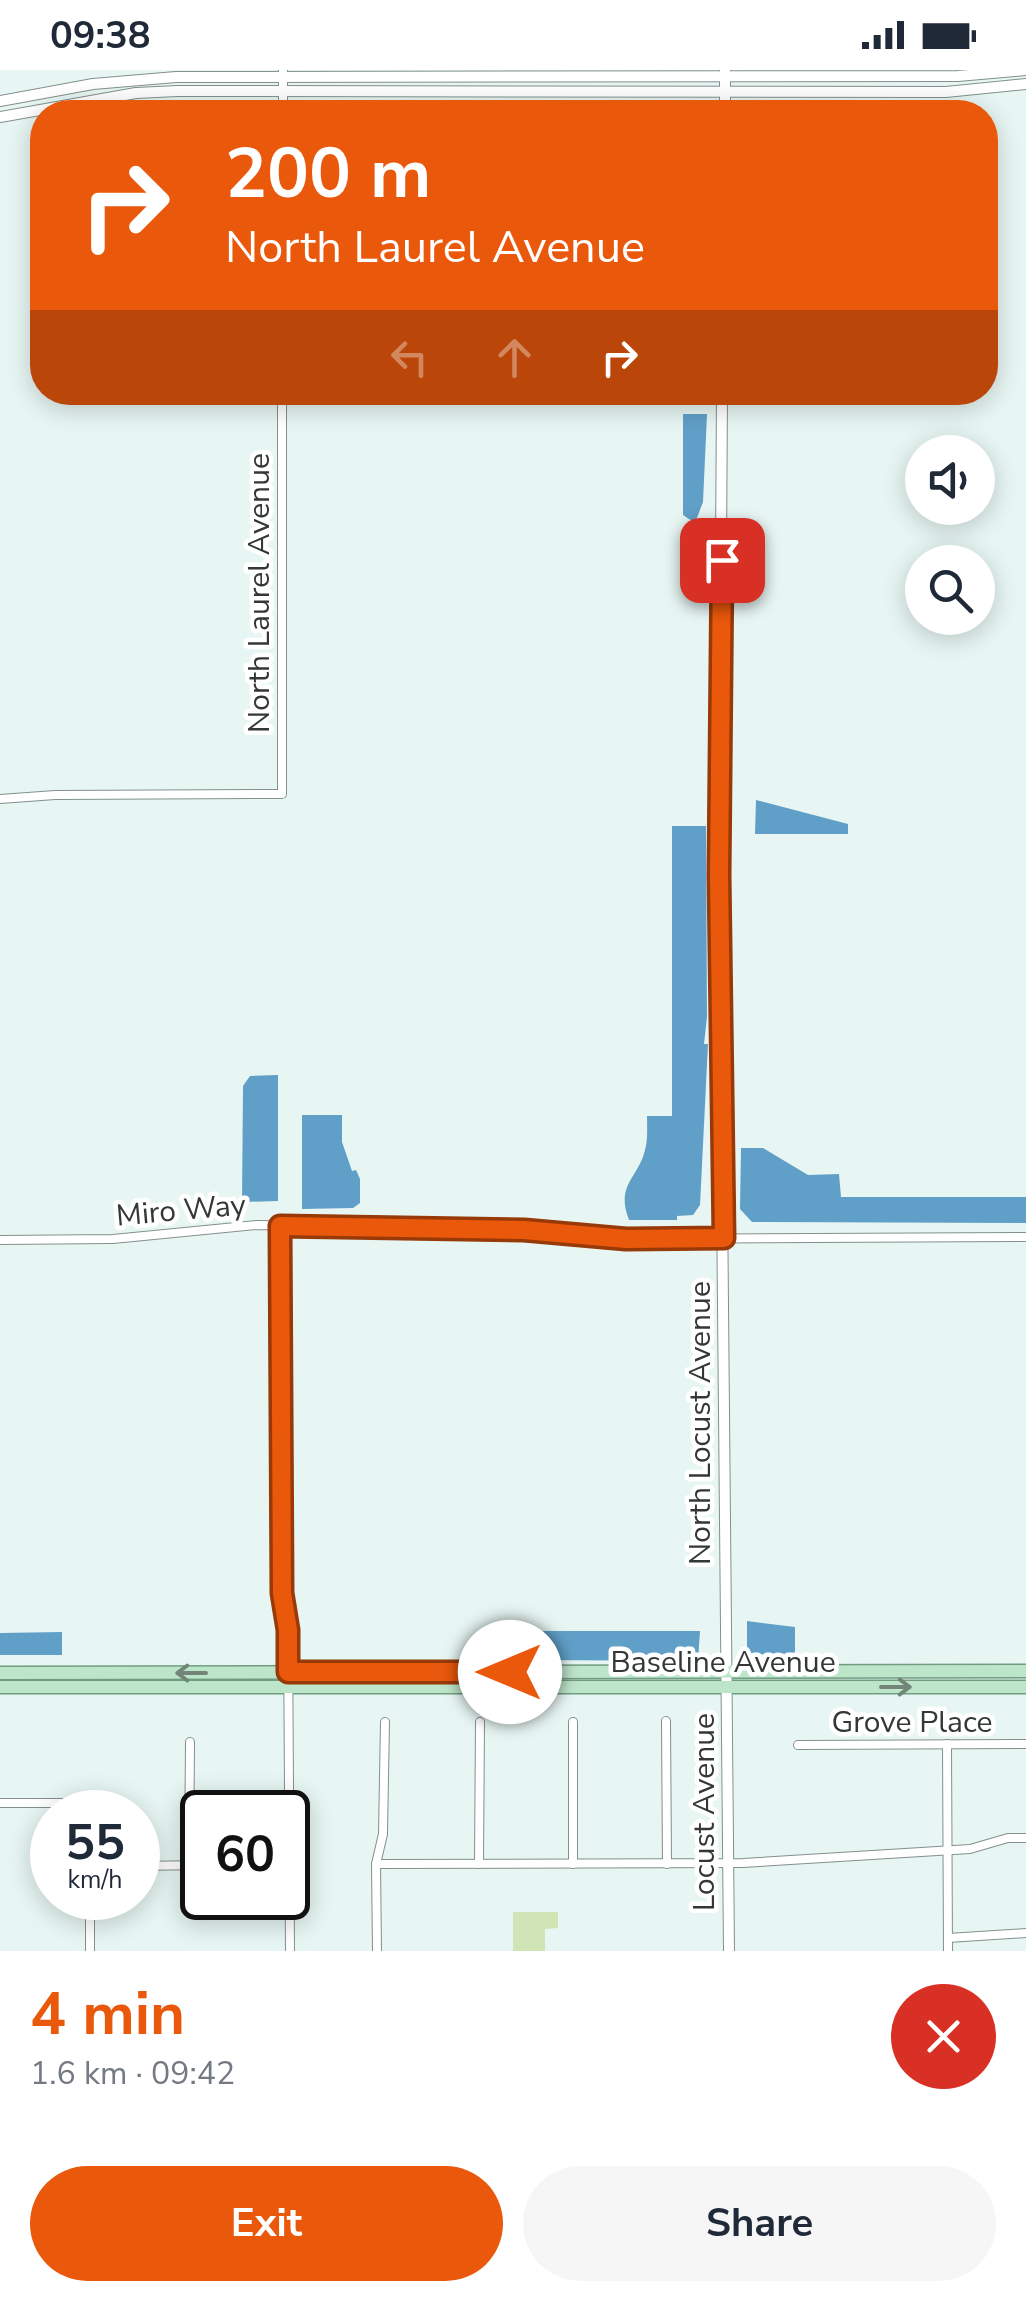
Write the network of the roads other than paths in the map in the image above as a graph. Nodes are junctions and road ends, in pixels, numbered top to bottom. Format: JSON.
{"nodes":[{"id":1,"x":1026,"y":70,"type":"edge"},
{"id":2,"x":283,"y":73,"type":"edge"},
{"id":3,"x":725,"y":73,"type":"edge"},
{"id":4,"x":1026,"y":84,"type":"edge"},
{"id":5,"x":283,"y":90,"type":"junction"},
{"id":6,"x":725,"y":92,"type":"junction"},
{"id":7,"x":96,"y":100,"type":"edge"},
{"id":8,"x":283,"y":100,"type":"edge"},
{"id":9,"x":725,"y":100,"type":"edge"},
{"id":10,"x":0,"y":101,"type":"edge"},
{"id":11,"x":30,"y":112,"type":"edge"},
{"id":12,"x":0,"y":117,"type":"edge"},
{"id":13,"x":282,"y":405,"type":"edge"},
{"id":14,"x":722,"y":405,"type":"edge"},
{"id":15,"x":0,"y":799,"type":"edge"},
{"id":16,"x":280,"y":1226,"type":"junction"},
{"id":17,"x":1026,"y":1237,"type":"edge"},
{"id":18,"x":724,"y":1238,"type":"junction"},
{"id":19,"x":0,"y":1240,"type":"edge"},
{"id":20,"x":1026,"y":1671,"type":"edge"},
{"id":21,"x":728,"y":1672,"type":"junction"},
{"id":22,"x":0,"y":1673,"type":"edge"},
{"id":23,"x":289,"y":1680,"type":"junction"},
{"id":24,"x":0,"y":1687,"type":"edge"},
{"id":25,"x":1026,"y":1687,"type":"edge"},
{"id":26,"x":728,"y":1688,"type":"junction"},
{"id":27,"x":666,"y":1721,"type":"dead end"},
{"id":28,"x":385,"y":1722,"type":"dead end"},
{"id":29,"x":480,"y":1722,"type":"dead end"},
{"id":30,"x":573,"y":1722,"type":"dead end"},
{"id":31,"x":190,"y":1742,"type":"dead end"},
{"id":32,"x":948,"y":1744,"type":"junction"},
{"id":33,"x":1026,"y":1744,"type":"edge"},
{"id":34,"x":798,"y":1745,"type":"dead end"},
{"id":35,"x":190,"y":1790,"type":"edge"},
{"id":36,"x":288,"y":1790,"type":"edge"},
{"id":37,"x":0,"y":1803,"type":"edge"},
{"id":38,"x":30,"y":1805,"type":"edge"},
{"id":39,"x":1026,"y":1838,"type":"edge"},
{"id":40,"x":946,"y":1850,"type":"junction"},
{"id":41,"x":729,"y":1862,"type":"junction"},
{"id":42,"x":376,"y":1864,"type":"junction"},
{"id":43,"x":479,"y":1864,"type":"junction"},
{"id":44,"x":573,"y":1864,"type":"junction"},
{"id":45,"x":667,"y":1864,"type":"junction"},
{"id":46,"x":90,"y":1920,"type":"edge"},
{"id":47,"x":289,"y":1920,"type":"edge"},
{"id":48,"x":1026,"y":1933,"type":"edge"},
{"id":49,"x":948,"y":1938,"type":"junction"},
{"id":50,"x":90,"y":1951,"type":"edge"},
{"id":51,"x":290,"y":1951,"type":"edge"},
{"id":52,"x":377,"y":1951,"type":"edge"},
{"id":53,"x":730,"y":1951,"type":"edge"},
{"id":54,"x":948,"y":1951,"type":"edge"}],
"edges":[{"from":1,"to":3,"type":"street"},
{"from":2,"to":3,"type":"street"},
{"from":2,"to":5,"type":"street"},
{"from":2,"to":10,"type":"street"},
{"from":3,"to":6,"type":"street"},
{"from":4,"to":6,"type":"street"},
{"from":5,"to":6,"type":"street"},
{"from":5,"to":7,"type":"street"},
{"from":5,"to":8,"type":"street"},
{"from":6,"to":9,"type":"street"},
{"from":11,"to":12,"type":"street"},
{"from":13,"to":15,"type":"street","name":"North Laurel Avenue"},
{"from":14,"to":18,"type":"street","name":"North Locust Avenue"},
{"from":16,"to":18,"type":"street","name":"Miro Way"},
{"from":16,"to":19,"type":"street","name":"Miro Way"},
{"from":16,"to":23,"type":"street"},
{"from":17,"to":18,"type":"street","name":"Miro Way"},
{"from":18,"to":21,"type":"street","name":"North Locust Avenue"},
{"from":20,"to":21,"type":"main road"},
{"from":21,"to":23,"type":"main road"},
{"from":21,"to":26,"type":"street","name":"Locust Avenue"},
{"from":23,"to":22,"type":"main road","one_way":true},
{"from":23,"to":24,"type":"main road","name":"Baseline Avenue"},
{"from":23,"to":26,"type":"main road","name":"Baseline Avenue"},
{"from":23,"to":36,"type":"street"},
{"from":26,"to":25,"type":"main road","name":"Baseline Avenue","one_way":true},
{"from":26,"to":41,"type":"street","name":"Locust Avenue"},
{"from":27,"to":45,"type":"street"},
{"from":28,"to":42,"type":"street"},
{"from":29,"to":43,"type":"street"},
{"from":30,"to":44,"type":"street"},
{"from":31,"to":35,"type":"street"},
{"from":32,"to":33,"type":"street","name":"Grove Place"},
{"from":32,"to":34,"type":"street","name":"Grove Place"},
{"from":32,"to":40,"type":"street"},
{"from":37,"to":38,"type":"street"},
{"from":39,"to":40,"type":"street"},
{"from":40,"to":41,"type":"street"},
{"from":40,"to":49,"type":"street"},
{"from":41,"to":45,"type":"street"},
{"from":41,"to":53,"type":"street","name":"Locust Avenue"},
{"from":42,"to":43,"type":"street"},
{"from":42,"to":52,"type":"street"},
{"from":43,"to":44,"type":"street"},
{"from":44,"to":45,"type":"street"},
{"from":46,"to":50,"type":"street"},
{"from":47,"to":51,"type":"street"},
{"from":48,"to":49,"type":"street"},
{"from":49,"to":54,"type":"street"}]}
